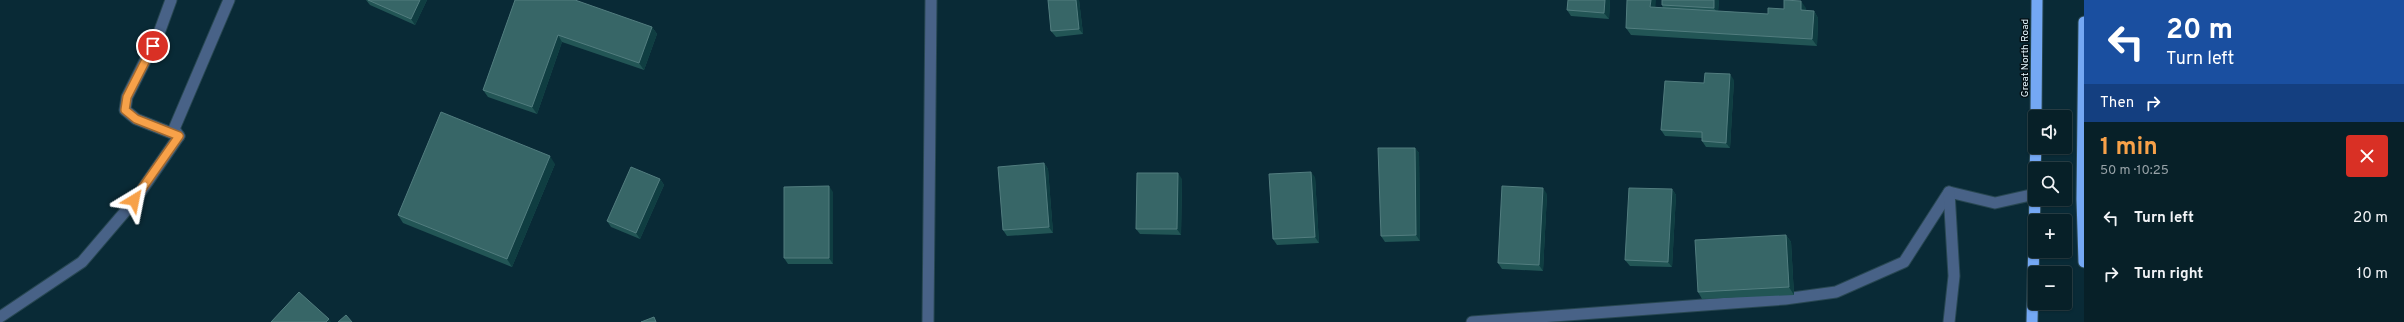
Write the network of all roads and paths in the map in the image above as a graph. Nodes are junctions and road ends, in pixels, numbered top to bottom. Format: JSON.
{"nodes":[{"id":1,"x":171,"y":0,"type":"edge"},
{"id":2,"x":229,"y":0,"type":"edge"},
{"id":3,"x":931,"y":0,"type":"edge"},
{"id":4,"x":2037,"y":0,"type":"edge"},
{"id":5,"x":2084,"y":22,"type":"edge"},
{"id":6,"x":2036,"y":110,"type":"edge"},
{"id":7,"x":179,"y":136,"type":"junction"},
{"id":8,"x":1949,"y":192,"type":"junction"},
{"id":9,"x":2028,"y":196,"type":"edge"},
{"id":10,"x":2035,"y":206,"type":"edge"},
{"id":11,"x":2084,"y":262,"type":"edge"},
{"id":12,"x":0,"y":317,"type":"edge"},
{"id":13,"x":928,"y":322,"type":"edge"},
{"id":14,"x":1472,"y":322,"type":"edge"},
{"id":15,"x":1949,"y":322,"type":"edge"},
{"id":16,"x":2032,"y":322,"type":"edge"}],
"edges":[{"from":1,"to":7,"type":"street"},
{"from":2,"to":7,"type":"street"},
{"from":3,"to":13,"type":"street"},
{"from":4,"to":6,"type":"highway","name":"Great North Road"},
{"from":5,"to":11,"type":"highway"},
{"from":7,"to":12,"type":"street"},
{"from":8,"to":9,"type":"street"},
{"from":8,"to":14,"type":"street"},
{"from":8,"to":15,"type":"street"},
{"from":10,"to":16,"type":"highway"}]}
